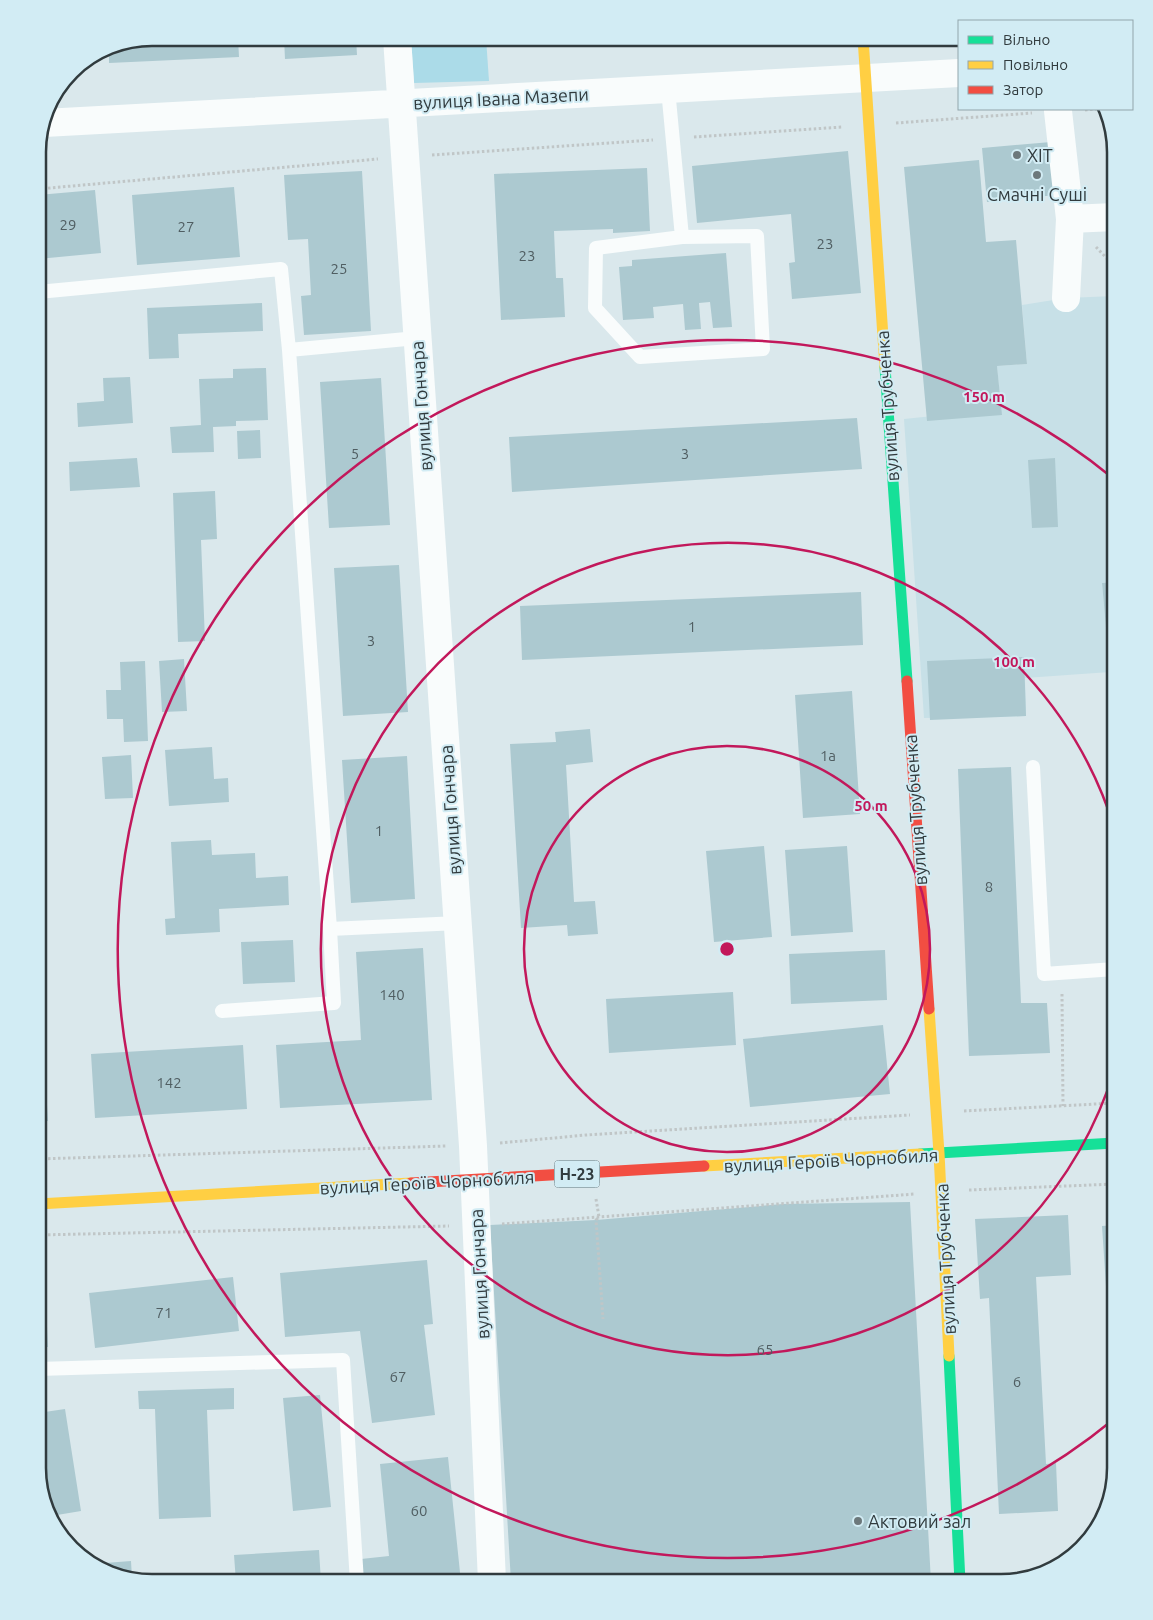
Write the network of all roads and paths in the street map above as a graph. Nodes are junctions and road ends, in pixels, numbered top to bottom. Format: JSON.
{"nodes":[{"id":1,"x":397,"y":46,"type":"edge"},
{"id":2,"x":863,"y":46,"type":"edge"},
{"id":3,"x":958,"y":73,"type":"edge"},
{"id":4,"x":865,"y":78,"type":"junction"},
{"id":5,"x":668,"y":89,"type":"junction"},
{"id":6,"x":401,"y":103,"type":"junction"},
{"id":7,"x":1085,"y":110,"type":"edge"},
{"id":8,"x":1058,"y":112,"type":"junction"},
{"id":9,"x":51,"y":123,"type":"edge"},
{"id":10,"x":868,"y":125,"type":"junction"},
{"id":11,"x":691,"y":137,"type":"dead end"},
{"id":12,"x":661,"y":139,"type":"dead end"},
{"id":13,"x":406,"y":157,"type":"junction"},
{"id":14,"x":46,"y":188,"type":"edge"},
{"id":15,"x":1107,"y":218,"type":"edge"},
{"id":16,"x":1070,"y":220,"type":"junction"},
{"id":17,"x":682,"y":237,"type":"junction"},
{"id":18,"x":46,"y":291,"type":"edge"},
{"id":19,"x":1066,"y":298,"type":"dead end"},
{"id":20,"x":417,"y":338,"type":"junction"},
{"id":21,"x":289,"y":350,"type":"junction"},
{"id":22,"x":1033,"y":767,"type":"dead end"},
{"id":23,"x":458,"y":923,"type":"junction"},
{"id":24,"x":330,"y":929,"type":"junction"},
{"id":25,"x":1107,"y":970,"type":"edge"},
{"id":26,"x":1061,"y":973,"type":"junction"},
{"id":27,"x":222,"y":1011,"type":"dead end"},
{"id":28,"x":1107,"y":1104,"type":"edge"},
{"id":29,"x":1063,"y":1106,"type":"junction"},
{"id":30,"x":936,"y":1113,"type":"junction"},
{"id":31,"x":1107,"y":1144,"type":"edge"},
{"id":32,"x":473,"y":1146,"type":"junction"},
{"id":33,"x":939,"y":1153,"type":"junction"},
{"id":34,"x":46,"y":1159,"type":"edge"},
{"id":35,"x":591,"y":1174,"type":"junction"},
{"id":36,"x":475,"y":1179,"type":"junction"},
{"id":37,"x":1107,"y":1184,"type":"edge"},
{"id":38,"x":942,"y":1192,"type":"junction"},
{"id":39,"x":46,"y":1204,"type":"edge"},
{"id":40,"x":599,"y":1217,"type":"junction"},
{"id":41,"x":477,"y":1225,"type":"junction"},
{"id":42,"x":46,"y":1235,"type":"edge"},
{"id":43,"x":603,"y":1319,"type":"dead end"},
{"id":44,"x":46,"y":1369,"type":"edge"},
{"id":45,"x":356,"y":1574,"type":"edge"},
{"id":46,"x":492,"y":1574,"type":"edge"},
{"id":47,"x":960,"y":1574,"type":"edge"}],
"edges":[{"from":1,"to":6,"type":"street","name":"вулиця Гончара"},
{"from":2,"to":4,"type":"street","name":"вулиця Трубченка"},
{"from":3,"to":4,"type":"street","name":"вулиця Івана Мазепи"},
{"from":4,"to":5,"type":"street","name":"вулиця Івана Мазепи"},
{"from":4,"to":10,"type":"street","name":"вулиця Трубченка"},
{"from":5,"to":6,"type":"street","name":"вулиця Івана Мазепи"},
{"from":5,"to":17,"type":"lane"},
{"from":6,"to":9,"type":"street","name":"вулиця Івана Мазепи"},
{"from":6,"to":13,"type":"street","name":"вулиця Гончара"},
{"from":7,"to":8,"type":"path"},
{"from":8,"to":10,"type":"path"},
{"from":8,"to":16,"type":"street"},
{"from":10,"to":11,"type":"path"},
{"from":10,"to":30,"type":"street","name":"вулиця Трубченка"},
{"from":12,"to":13,"type":"path"},
{"from":13,"to":14,"type":"path"},
{"from":13,"to":20,"type":"street","name":"вулиця Гончара"},
{"from":15,"to":16,"type":"street"},
{"from":16,"to":19,"type":"street"},
{"from":17,"to":17,"type":"lane"},
{"from":18,"to":21,"type":"lane"},
{"from":20,"to":21,"type":"lane"},
{"from":20,"to":23,"type":"street","name":"вулиця Гончара"},
{"from":21,"to":24,"type":"lane"},
{"from":22,"to":26,"type":"lane"},
{"from":23,"to":24,"type":"lane"},
{"from":23,"to":32,"type":"street","name":"вулиця Гончара"},
{"from":24,"to":27,"type":"lane"},
{"from":25,"to":26,"type":"lane"},
{"from":26,"to":29,"type":"path"},
{"from":28,"to":29,"type":"path"},
{"from":29,"to":30,"type":"path"},
{"from":30,"to":32,"type":"path"},
{"from":30,"to":33,"type":"street","name":"вулиця Трубченка"},
{"from":31,"to":33,"type":"street","name":"вулиця Героїв Чорнобиля","number":"Н-23"},
{"from":32,"to":34,"type":"path"},
{"from":32,"to":36,"type":"street","name":"вулиця Гончара"},
{"from":33,"to":35,"type":"street","name":"вулиця Героїв Чорнобиля","number":"Н-23"},
{"from":33,"to":38,"type":"street","name":"вулиця Трубченка"},
{"from":35,"to":36,"type":"street","name":"вулиця Героїв Чорнобиля","number":"Н-23"},
{"from":35,"to":40,"type":"path"},
{"from":36,"to":39,"type":"street","name":"вулиця Героїв Чорнобиля","number":"Н-23"},
{"from":36,"to":41,"type":"street","name":"вулиця Гончара"},
{"from":37,"to":38,"type":"path"},
{"from":38,"to":40,"type":"path"},
{"from":38,"to":47,"type":"street","name":"вулиця Трубченка"},
{"from":40,"to":41,"type":"path"},
{"from":40,"to":43,"type":"path"},
{"from":41,"to":42,"type":"path"},
{"from":41,"to":46,"type":"street","name":"вулиця Гончара"},
{"from":44,"to":45,"type":"lane"}]}
